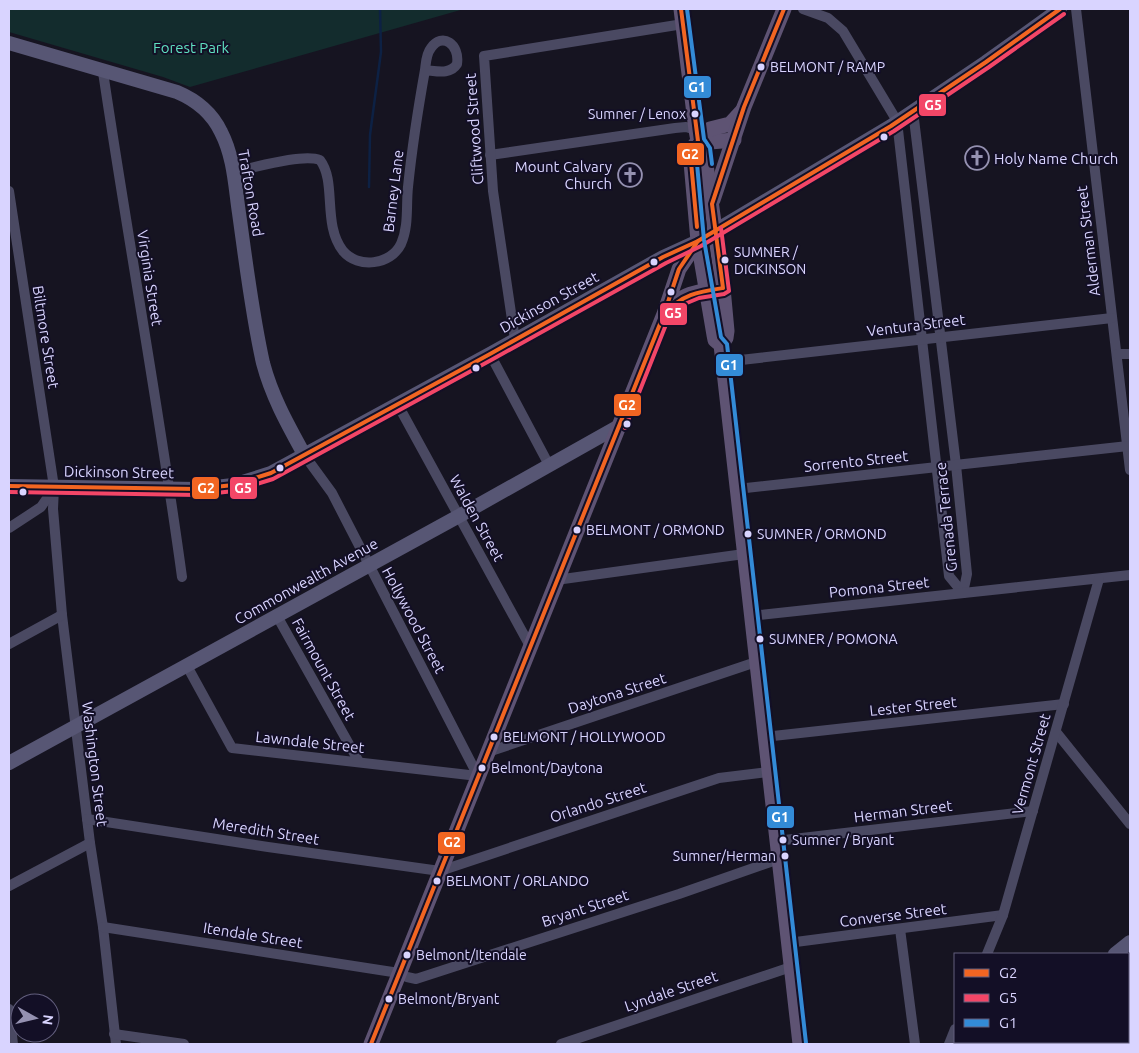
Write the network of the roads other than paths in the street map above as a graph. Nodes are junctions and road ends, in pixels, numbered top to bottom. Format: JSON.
{"nodes":[{"id":1,"x":784,"y":9,"type":"edge"},
{"id":2,"x":802,"y":9,"type":"edge"},
{"id":3,"x":1060,"y":9,"type":"edge"},
{"id":4,"x":1076,"y":9,"type":"edge"},
{"id":5,"x":682,"y":16,"type":"edge"},
{"id":6,"x":9,"y":44,"type":"edge"},
{"id":7,"x":425,"y":70,"type":"dead end"},
{"id":8,"x":103,"y":72,"type":"junction"},
{"id":9,"x":744,"y":107,"type":"junction"},
{"id":10,"x":913,"y":111,"type":"junction"},
{"id":11,"x":897,"y":121,"type":"junction"},
{"id":12,"x":699,"y":135,"type":"junction"},
{"id":13,"x":734,"y":140,"type":"junction"},
{"id":14,"x":490,"y":155,"type":"junction"},
{"id":15,"x":233,"y":172,"type":"junction"},
{"id":16,"x":9,"y":192,"type":"edge"},
{"id":17,"x":712,"y":204,"type":"junction"},
{"id":18,"x":715,"y":230,"type":"junction"},
{"id":19,"x":698,"y":240,"type":"junction"},
{"id":20,"x":723,"y":288,"type":"junction"},
{"id":21,"x":706,"y":291,"type":"junction"},
{"id":22,"x":664,"y":314,"type":"junction"},
{"id":23,"x":1112,"y":318,"type":"junction"},
{"id":24,"x":940,"y":337,"type":"junction"},
{"id":25,"x":515,"y":340,"type":"junction"},
{"id":26,"x":922,"y":340,"type":"junction"},
{"id":27,"x":721,"y":345,"type":"junction"},
{"id":28,"x":490,"y":354,"type":"junction"},
{"id":29,"x":1117,"y":354,"type":"junction"},
{"id":30,"x":1130,"y":354,"type":"edge"},
{"id":31,"x":723,"y":362,"type":"junction"},
{"id":32,"x":398,"y":405,"type":"junction"},
{"id":33,"x":619,"y":426,"type":"junction"},
{"id":34,"x":1128,"y":446,"type":"junction"},
{"id":35,"x":305,"y":456,"type":"junction"},
{"id":36,"x":549,"y":465,"type":"junction"},
{"id":37,"x":956,"y":465,"type":"junction"},
{"id":38,"x":937,"y":467,"type":"junction"},
{"id":39,"x":1130,"y":470,"type":"edge"},
{"id":40,"x":9,"y":486,"type":"edge"},
{"id":41,"x":54,"y":487,"type":"junction"},
{"id":42,"x":170,"y":489,"type":"junction"},
{"id":43,"x":737,"y":489,"type":"junction"},
{"id":44,"x":459,"y":516,"type":"junction"},
{"id":45,"x":9,"y":528,"type":"edge"},
{"id":46,"x":744,"y":554,"type":"junction"},
{"id":47,"x":368,"y":565,"type":"junction"},
{"id":48,"x":1130,"y":576,"type":"edge"},
{"id":49,"x":182,"y":577,"type":"dead end"},
{"id":50,"x":1099,"y":579,"type":"junction"},
{"id":51,"x":556,"y":580,"type":"junction"},
{"id":52,"x":963,"y":593,"type":"junction"},
{"id":53,"x":62,"y":615,"type":"junction"},
{"id":54,"x":277,"y":616,"type":"junction"},
{"id":55,"x":751,"y":616,"type":"junction"},
{"id":56,"x":9,"y":644,"type":"edge"},
{"id":57,"x":530,"y":646,"type":"junction"},
{"id":58,"x":756,"y":662,"type":"junction"},
{"id":59,"x":187,"y":666,"type":"junction"},
{"id":60,"x":1064,"y":704,"type":"junction"},
{"id":61,"x":75,"y":727,"type":"junction"},
{"id":62,"x":1056,"y":732,"type":"junction"},
{"id":63,"x":764,"y":737,"type":"junction"},
{"id":64,"x":488,"y":752,"type":"junction"},
{"id":65,"x":360,"y":762,"type":"junction"},
{"id":66,"x":9,"y":763,"type":"edge"},
{"id":67,"x":768,"y":772,"type":"junction"},
{"id":68,"x":478,"y":776,"type":"junction"},
{"id":69,"x":1033,"y":811,"type":"junction"},
{"id":70,"x":87,"y":818,"type":"junction"},
{"id":71,"x":1130,"y":824,"type":"edge"},
{"id":72,"x":776,"y":841,"type":"junction"},
{"id":73,"x":90,"y":843,"type":"junction"},
{"id":74,"x":779,"y":859,"type":"junction"},
{"id":75,"x":440,"y":871,"type":"junction"},
{"id":76,"x":9,"y":886,"type":"edge"},
{"id":77,"x":1003,"y":915,"type":"junction"},
{"id":78,"x":103,"y":927,"type":"junction"},
{"id":79,"x":900,"y":929,"type":"junction"},
{"id":80,"x":1130,"y":942,"type":"edge"},
{"id":81,"x":788,"y":943,"type":"junction"},
{"id":82,"x":987,"y":953,"type":"edge"},
{"id":83,"x":1116,"y":953,"type":"edge"},
{"id":84,"x":791,"y":967,"type":"junction"},
{"id":85,"x":399,"y":973,"type":"junction"},
{"id":86,"x":9,"y":1009,"type":"edge"},
{"id":87,"x":954,"y":1032,"type":"edge"},
{"id":88,"x":115,"y":1039,"type":"edge"},
{"id":89,"x":13,"y":1044,"type":"edge"},
{"id":90,"x":184,"y":1044,"type":"edge"},
{"id":91,"x":371,"y":1044,"type":"edge"},
{"id":92,"x":561,"y":1044,"type":"edge"},
{"id":93,"x":800,"y":1044,"type":"edge"},
{"id":94,"x":915,"y":1044,"type":"edge"},
{"id":95,"x":949,"y":1044,"type":"edge"}],
"edges":[{"from":1,"to":9,"type":"main road"},
{"from":2,"to":11,"type":"street"},
{"from":3,"to":10,"type":"street","name":"Dickinson Street"},
{"from":4,"to":23,"type":"street","name":"Alderman Street"},
{"from":5,"to":12,"type":"main road"},
{"from":5,"to":14,"type":"street","name":"Cliftwood Street"},
{"from":6,"to":8,"type":"street","name":"Trafton Road"},
{"from":7,"to":15,"type":"street","name":"Barney Lane"},
{"from":8,"to":15,"type":"street","name":"Trafton Road"},
{"from":8,"to":42,"type":"street","name":"Virginia Street"},
{"from":9,"to":12,"type":"main road"},
{"from":9,"to":13,"type":"main road"},
{"from":10,"to":11,"type":"street","name":"Dickinson Street"},
{"from":10,"to":24,"type":"street","name":"Grenada Terrace"},
{"from":11,"to":18,"type":"street","name":"Dickinson Street"},
{"from":11,"to":26,"type":"street","name":"Grenada Terrace"},
{"from":12,"to":13,"type":"main road"},
{"from":12,"to":14,"type":"street"},
{"from":12,"to":17,"type":"main road"},
{"from":12,"to":19,"type":"main road"},
{"from":13,"to":17,"type":"main road"},
{"from":14,"to":25,"type":"street","name":"Cliftwood Street"},
{"from":15,"to":35,"type":"street","name":"Trafton Road"},
{"from":16,"to":41,"type":"street","name":"Biltmore Street"},
{"from":17,"to":18,"type":"main road"},
{"from":18,"to":19,"type":"street","name":"Dickinson Street"},
{"from":18,"to":20,"type":"main road"},
{"from":19,"to":21,"type":"main road"},
{"from":19,"to":22,"type":"main road"},
{"from":19,"to":25,"type":"street","name":"Dickinson Street"},
{"from":20,"to":21,"type":"main road"},
{"from":20,"to":27,"type":"main road"},
{"from":21,"to":22,"type":"main road"},
{"from":21,"to":27,"type":"main road"},
{"from":22,"to":33,"type":"main road"},
{"from":23,"to":24,"type":"street","name":"Ventura Street"},
{"from":23,"to":29,"type":"street","name":"Alderman Street"},
{"from":24,"to":26,"type":"street","name":"Ventura Street"},
{"from":24,"to":37,"type":"street","name":"Grenada Terrace"},
{"from":25,"to":28,"type":"street","name":"Dickinson Street"},
{"from":26,"to":31,"type":"street","name":"Ventura Street"},
{"from":26,"to":38,"type":"street","name":"Grenada Terrace"},
{"from":27,"to":31,"type":"main road"},
{"from":28,"to":32,"type":"street","name":"Dickinson Street"},
{"from":28,"to":36,"type":"street"},
{"from":29,"to":30,"type":"street"},
{"from":29,"to":34,"type":"street","name":"Alderman Street"},
{"from":31,"to":43,"type":"main road"},
{"from":32,"to":35,"type":"street","name":"Dickinson Street"},
{"from":32,"to":44,"type":"street","name":"Walden Street"},
{"from":33,"to":36,"type":"street","name":"Commonwealth Avenue"},
{"from":33,"to":51,"type":"main road"},
{"from":34,"to":37,"type":"street","name":"Sorrento Street"},
{"from":34,"to":39,"type":"street","name":"Alderman Street"},
{"from":35,"to":42,"type":"street","name":"Dickinson Street"},
{"from":35,"to":47,"type":"street","name":"Hollywood Street"},
{"from":36,"to":44,"type":"street","name":"Commonwealth Avenue"},
{"from":37,"to":38,"type":"street","name":"Sorrento Street"},
{"from":37,"to":52,"type":"street","name":"Grenada Terrace"},
{"from":38,"to":43,"type":"street","name":"Sorrento Street"},
{"from":38,"to":52,"type":"street","name":"Grenada Terrace"},
{"from":40,"to":41,"type":"street","name":"Dickinson Street"},
{"from":41,"to":42,"type":"street","name":"Dickinson Street"},
{"from":41,"to":45,"type":"street"},
{"from":41,"to":53,"type":"street","name":"Washington Street"},
{"from":42,"to":49,"type":"street","name":"Virginia Street"},
{"from":43,"to":46,"type":"main road"},
{"from":44,"to":47,"type":"street","name":"Commonwealth Avenue"},
{"from":44,"to":57,"type":"street","name":"Walden Street"},
{"from":46,"to":51,"type":"street"},
{"from":46,"to":55,"type":"main road"},
{"from":47,"to":54,"type":"street","name":"Commonwealth Avenue"},
{"from":47,"to":68,"type":"street","name":"Hollywood Street"},
{"from":48,"to":50,"type":"street","name":"Pomona Street"},
{"from":50,"to":52,"type":"street","name":"Pomona Street"},
{"from":50,"to":60,"type":"street","name":"Vermont Street"},
{"from":51,"to":57,"type":"main road"},
{"from":52,"to":55,"type":"street","name":"Pomona Street"},
{"from":53,"to":56,"type":"street"},
{"from":53,"to":61,"type":"street","name":"Washington Street"},
{"from":54,"to":59,"type":"street","name":"Commonwealth Avenue"},
{"from":54,"to":65,"type":"street","name":"Fairmount Street"},
{"from":55,"to":58,"type":"main road"},
{"from":57,"to":64,"type":"main road"},
{"from":58,"to":63,"type":"main road"},
{"from":58,"to":64,"type":"street","name":"Daytona Street"},
{"from":59,"to":61,"type":"street","name":"Commonwealth Avenue"},
{"from":59,"to":65,"type":"street","name":"Lawndale Street"},
{"from":60,"to":62,"type":"street","name":"Vermont Street"},
{"from":60,"to":63,"type":"street","name":"Lester Street"},
{"from":61,"to":66,"type":"street","name":"Commonwealth Avenue"},
{"from":61,"to":70,"type":"street","name":"Washington Street"},
{"from":62,"to":69,"type":"street","name":"Vermont Street"},
{"from":62,"to":71,"type":"street"},
{"from":63,"to":67,"type":"main road"},
{"from":64,"to":68,"type":"main road"},
{"from":65,"to":68,"type":"street","name":"Lawndale Street"},
{"from":67,"to":72,"type":"main road"},
{"from":67,"to":75,"type":"street","name":"Orlando Street"},
{"from":68,"to":75,"type":"main road"},
{"from":69,"to":72,"type":"street","name":"Herman Street"},
{"from":69,"to":77,"type":"street","name":"Vermont Street"},
{"from":70,"to":73,"type":"street","name":"Washington Street"},
{"from":70,"to":75,"type":"street","name":"Meredith Street"},
{"from":72,"to":74,"type":"main road"},
{"from":73,"to":76,"type":"street"},
{"from":73,"to":78,"type":"street","name":"Washington Street"},
{"from":74,"to":81,"type":"main road"},
{"from":74,"to":85,"type":"street","name":"Bryant Street"},
{"from":75,"to":85,"type":"main road"},
{"from":77,"to":79,"type":"street","name":"Converse Street"},
{"from":77,"to":82,"type":"street","name":"Vermont Street"},
{"from":78,"to":85,"type":"street","name":"Itendale Street"},
{"from":78,"to":88,"type":"street","name":"Washington Street"},
{"from":79,"to":81,"type":"street","name":"Converse Street"},
{"from":79,"to":94,"type":"street"},
{"from":80,"to":83,"type":"street"},
{"from":81,"to":84,"type":"main road"},
{"from":84,"to":92,"type":"street","name":"Lyndale Street"},
{"from":84,"to":93,"type":"main road"},
{"from":85,"to":91,"type":"main road"},
{"from":86,"to":89,"type":"street"},
{"from":87,"to":95,"type":"street"},
{"from":88,"to":90,"type":"street"}]}
